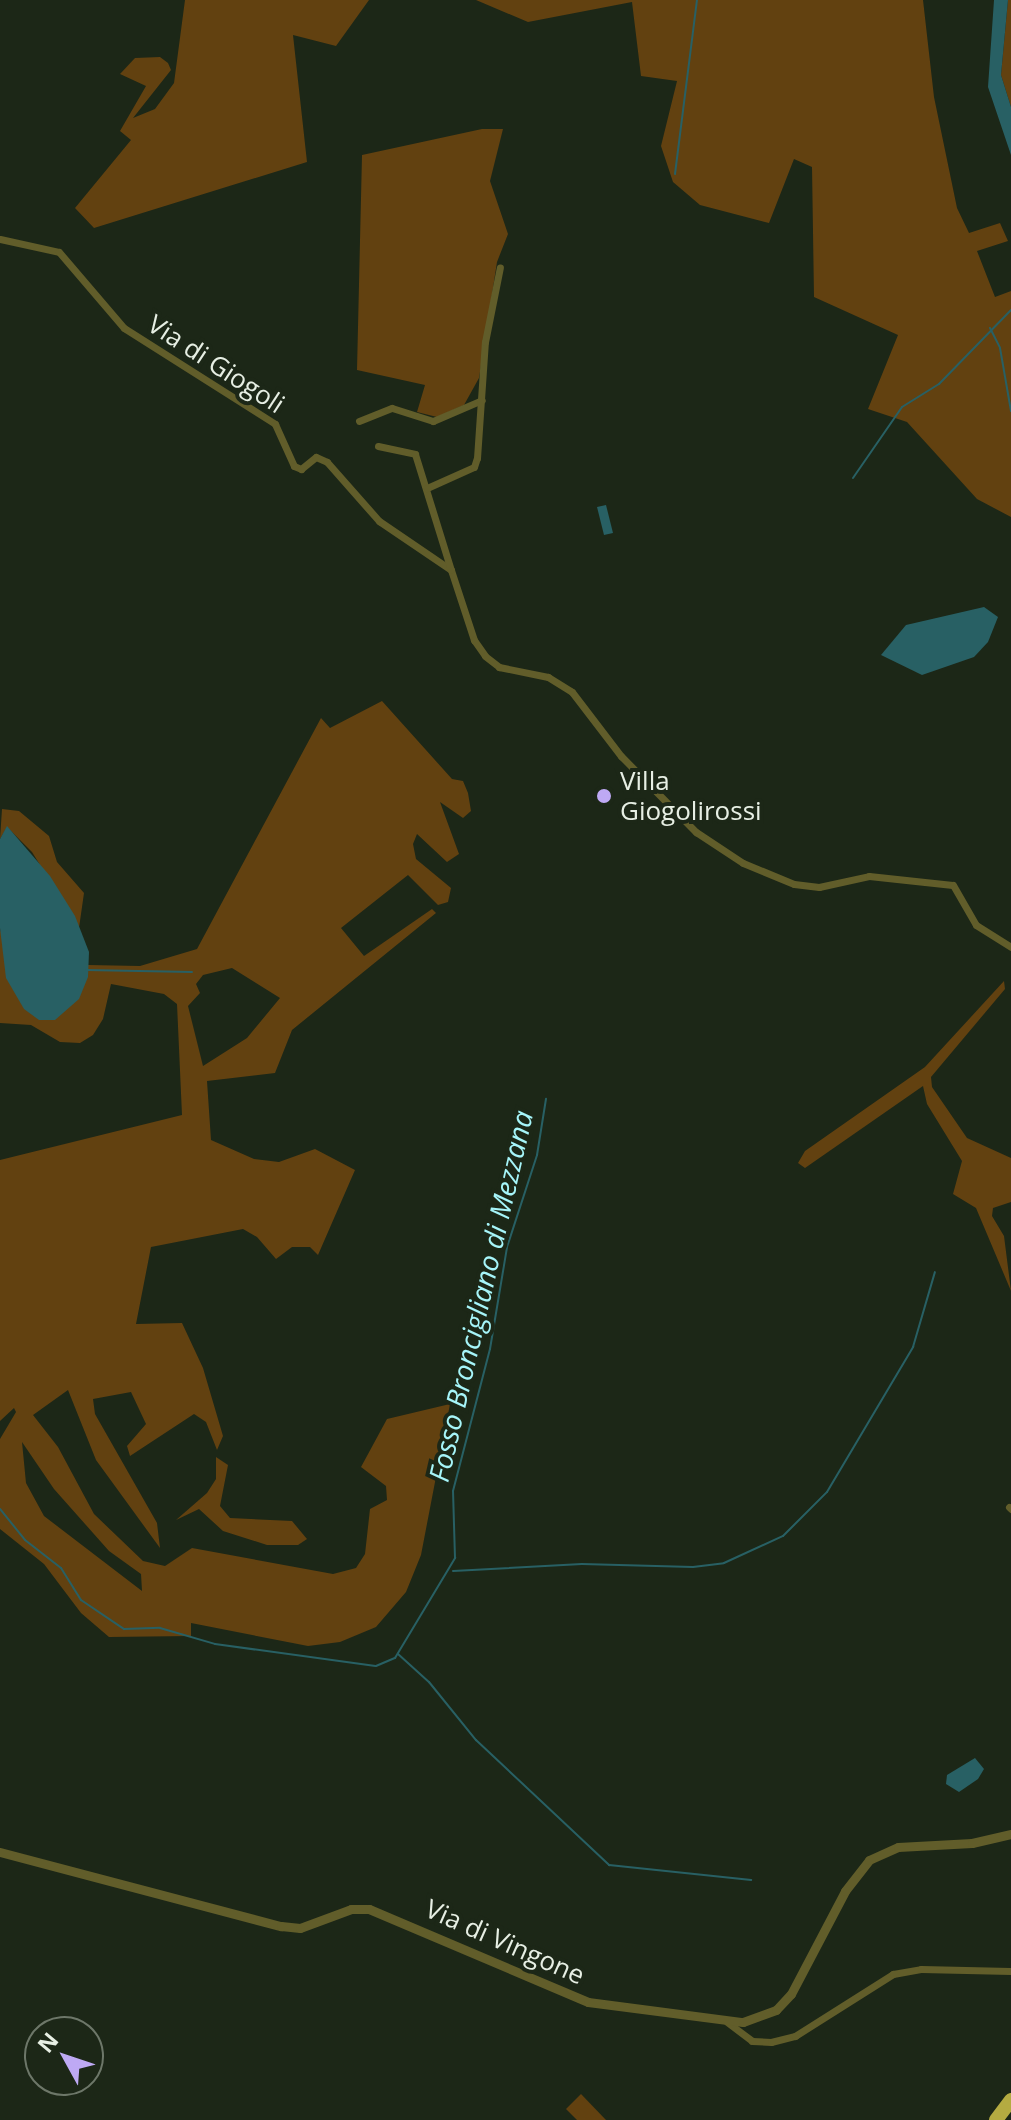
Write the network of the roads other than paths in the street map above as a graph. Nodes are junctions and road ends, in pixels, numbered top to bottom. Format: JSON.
{"nodes":[{"id":1,"x":0,"y":239,"type":"edge"},
{"id":2,"x":500,"y":267,"type":"dead end"},
{"id":3,"x":482,"y":400,"type":"junction"},
{"id":4,"x":359,"y":421,"type":"dead end"},
{"id":5,"x":378,"y":446,"type":"dead end"},
{"id":6,"x":427,"y":488,"type":"junction"},
{"id":7,"x":451,"y":570,"type":"junction"},
{"id":8,"x":1011,"y":947,"type":"edge"},
{"id":9,"x":1011,"y":1834,"type":"edge"},
{"id":10,"x":0,"y":1852,"type":"edge"},
{"id":11,"x":1011,"y":1971,"type":"edge"},
{"id":12,"x":727,"y":2022,"type":"junction"},
{"id":13,"x":1011,"y":2100,"type":"edge"},
{"id":14,"x":996,"y":2120,"type":"edge"}],
"edges":[{"from":1,"to":7,"type":"street","name":"Via di Giogoli"},
{"from":2,"to":3,"type":"street"},
{"from":3,"to":4,"type":"street"},
{"from":3,"to":6,"type":"street"},
{"from":5,"to":6,"type":"street"},
{"from":6,"to":7,"type":"street"},
{"from":7,"to":8,"type":"street"},
{"from":9,"to":12,"type":"street","name":"Via di Vingone"},
{"from":10,"to":12,"type":"street","name":"Via di Vingone"},
{"from":11,"to":12,"type":"street"},
{"from":13,"to":14,"type":"highway"}]}
